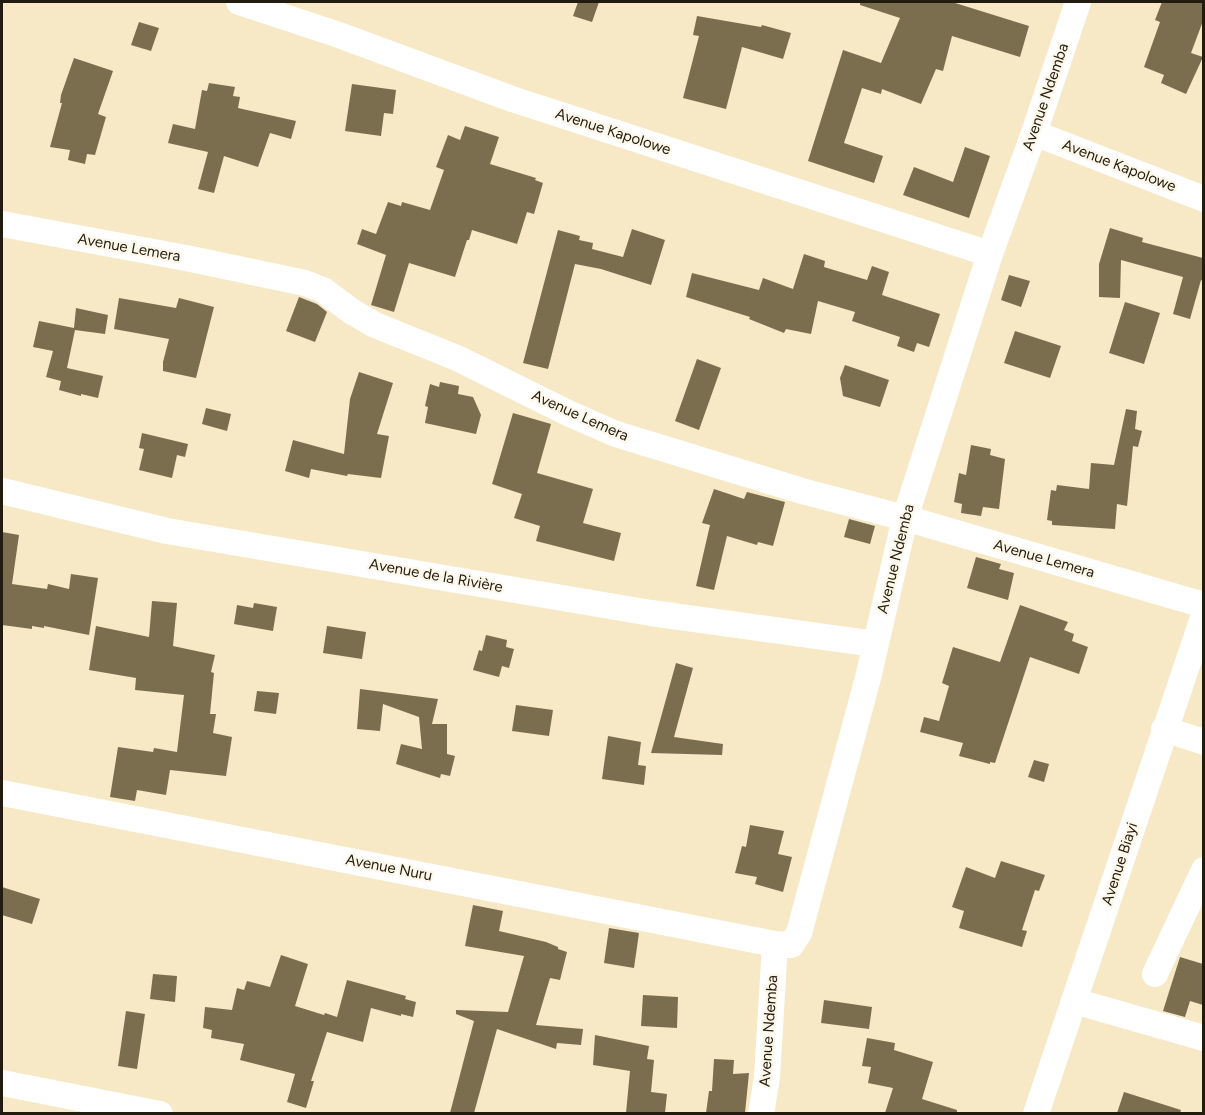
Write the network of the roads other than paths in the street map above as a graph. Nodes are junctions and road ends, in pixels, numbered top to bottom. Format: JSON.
{"nodes":[{"id":1,"x":238,"y":2,"type":"edge"},
{"id":2,"x":1078,"y":2,"type":"edge"},
{"id":3,"x":1034,"y":133,"type":"junction"},
{"id":4,"x":1203,"y":199,"type":"edge"},
{"id":5,"x":2,"y":224,"type":"edge"},
{"id":6,"x":990,"y":254,"type":"junction"},
{"id":7,"x":2,"y":491,"type":"edge"},
{"id":8,"x":905,"y":518,"type":"junction"},
{"id":9,"x":1203,"y":605,"type":"edge"},
{"id":10,"x":1203,"y":615,"type":"edge"},
{"id":11,"x":875,"y":644,"type":"junction"},
{"id":12,"x":1164,"y":729,"type":"junction"},
{"id":13,"x":1203,"y":742,"type":"edge"},
{"id":14,"x":2,"y":794,"type":"edge"},
{"id":15,"x":1203,"y":870,"type":"edge"},
{"id":16,"x":775,"y":944,"type":"junction"},
{"id":17,"x":1155,"y":974,"type":"dead end"},
{"id":18,"x":1074,"y":1001,"type":"junction"},
{"id":19,"x":1203,"y":1038,"type":"edge"},
{"id":20,"x":2,"y":1083,"type":"edge"},
{"id":21,"x":160,"y":1113,"type":"edge"},
{"id":22,"x":761,"y":1113,"type":"edge"},
{"id":23,"x":1036,"y":1113,"type":"edge"}],
"edges":[{"from":1,"to":6,"type":"street","name":"Avenue Kapolowe"},
{"from":2,"to":3,"type":"street","name":"Avenue Ndemba"},
{"from":3,"to":4,"type":"street","name":"Avenue Kapolowe"},
{"from":3,"to":6,"type":"street","name":"Avenue Ndemba"},
{"from":5,"to":8,"type":"street","name":"Avenue Lemera"},
{"from":6,"to":8,"type":"street","name":"Avenue Ndemba"},
{"from":7,"to":11,"type":"street","name":"Avenue de la Rivière"},
{"from":8,"to":9,"type":"street","name":"Avenue Lemera"},
{"from":8,"to":11,"type":"street","name":"Avenue Ndemba"},
{"from":10,"to":12,"type":"street","name":"Avenue Biayi"},
{"from":11,"to":16,"type":"street","name":"Avenue Ndemba"},
{"from":12,"to":13,"type":"street"},
{"from":12,"to":18,"type":"street","name":"Avenue Biayi"},
{"from":14,"to":16,"type":"street","name":"Avenue Nuru"},
{"from":15,"to":17,"type":"street"},
{"from":16,"to":22,"type":"street","name":"Avenue Ndemba"},
{"from":18,"to":19,"type":"street"},
{"from":18,"to":23,"type":"street","name":"Avenue Biayi"},
{"from":20,"to":21,"type":"street"}]}
